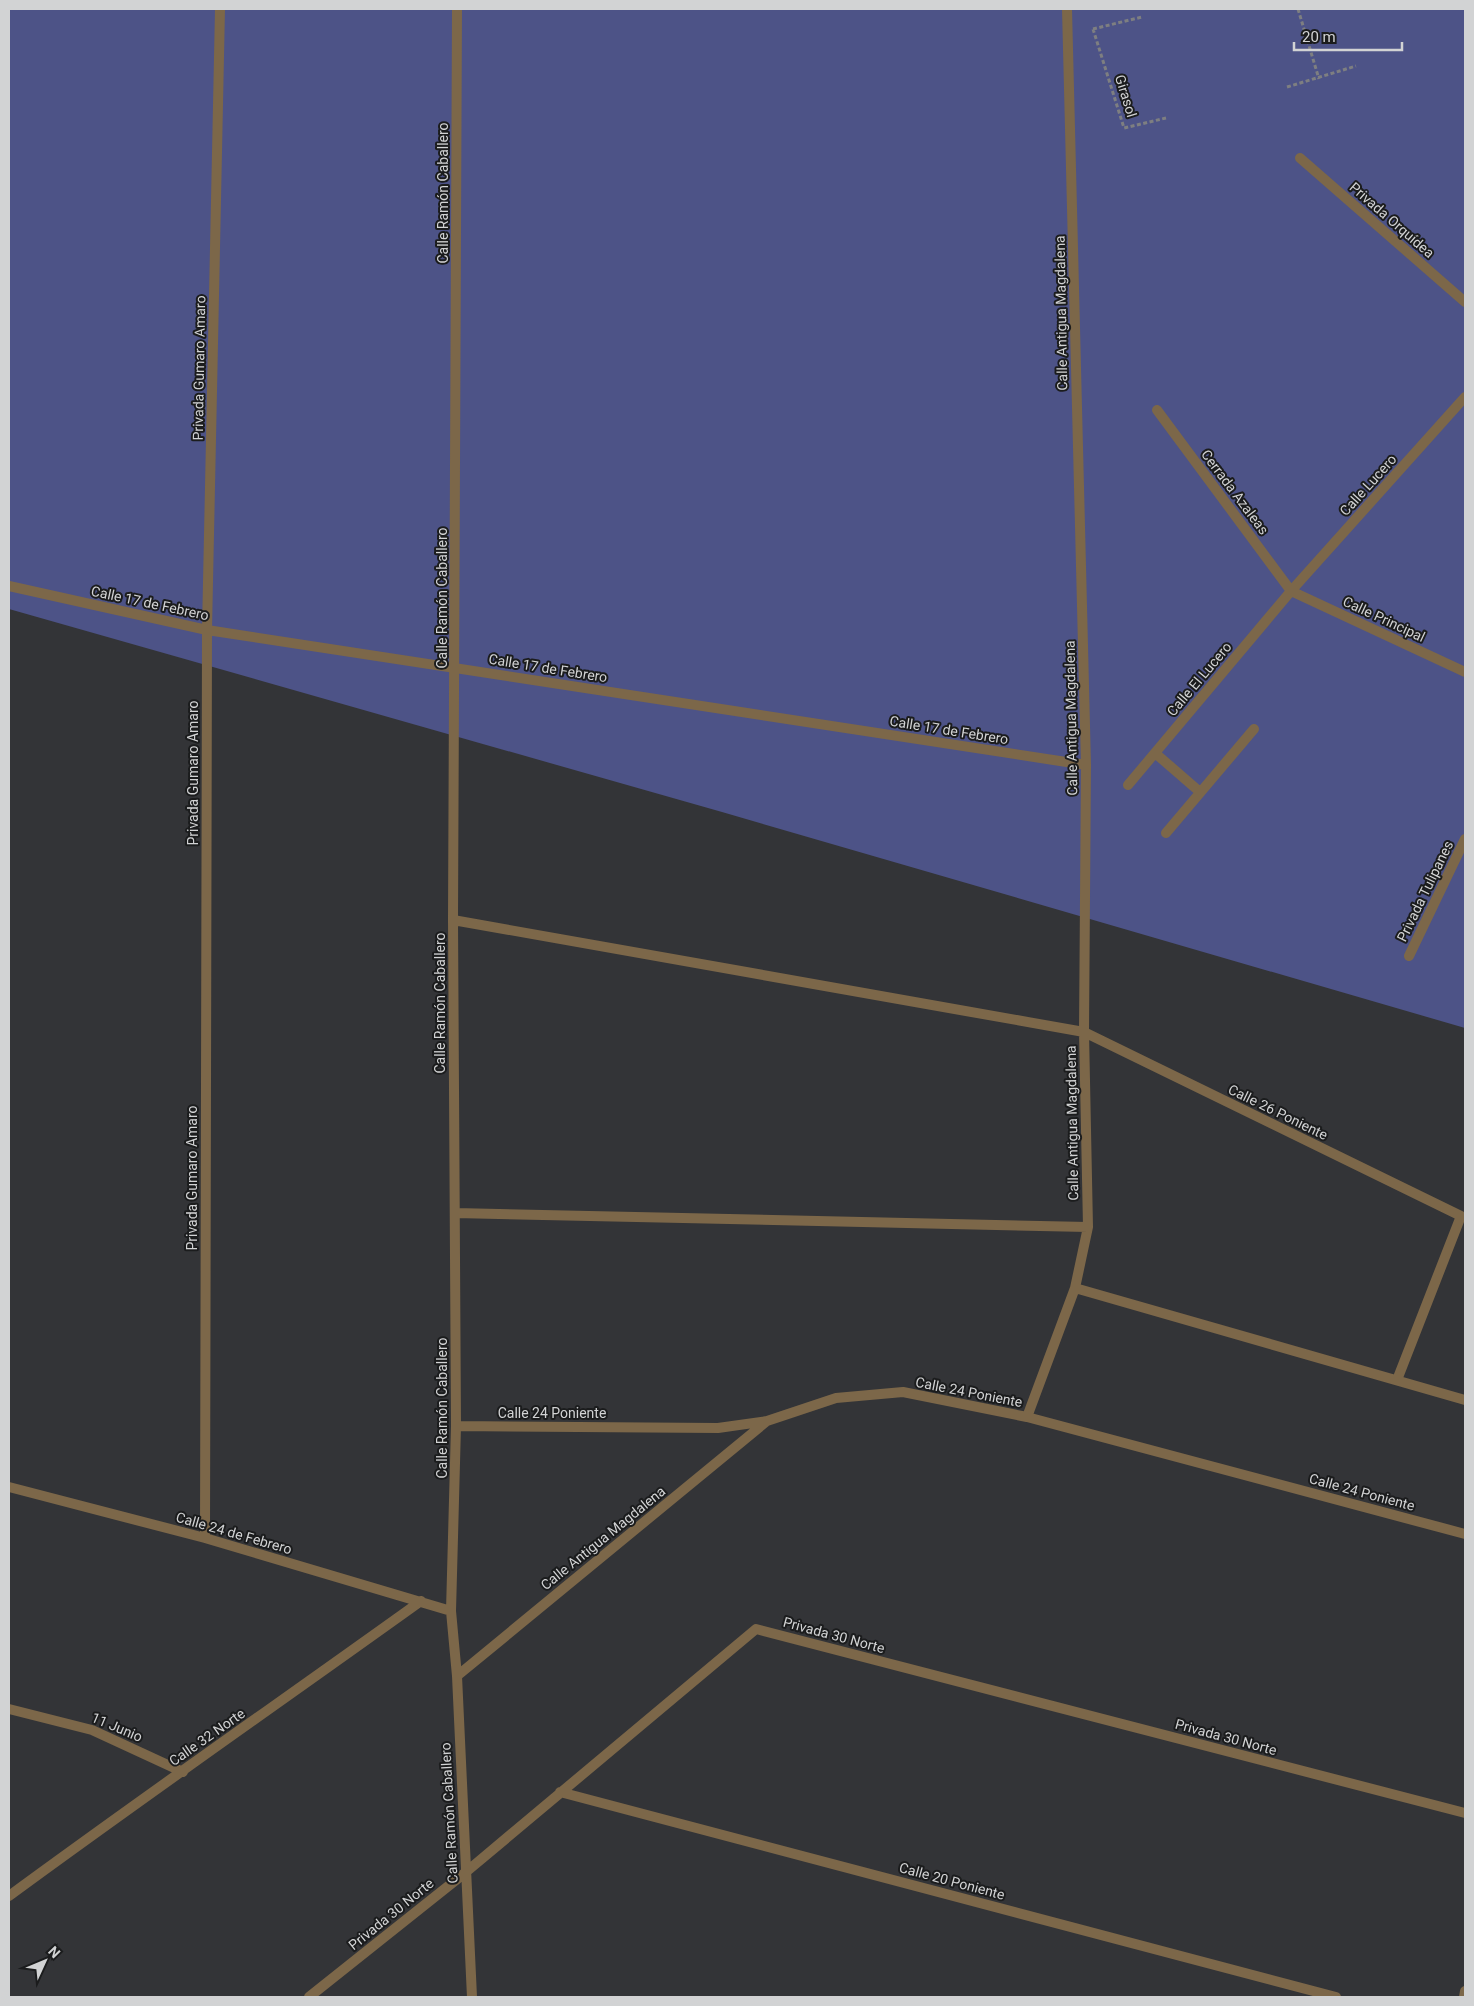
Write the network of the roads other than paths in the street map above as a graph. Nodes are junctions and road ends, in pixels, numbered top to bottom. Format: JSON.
{"nodes":[{"id":1,"x":220,"y":9,"type":"edge"},
{"id":2,"x":457,"y":9,"type":"edge"},
{"id":3,"x":1067,"y":9,"type":"edge"},
{"id":4,"x":1300,"y":158,"type":"dead end"},
{"id":5,"x":1465,"y":302,"type":"edge"},
{"id":6,"x":1465,"y":397,"type":"edge"},
{"id":7,"x":1157,"y":410,"type":"dead end"},
{"id":8,"x":9,"y":586,"type":"edge"},
{"id":9,"x":1291,"y":590,"type":"junction"},
{"id":10,"x":207,"y":630,"type":"junction"},
{"id":11,"x":456,"y":668,"type":"junction"},
{"id":12,"x":1465,"y":672,"type":"edge"},
{"id":13,"x":1254,"y":729,"type":"dead end"},
{"id":14,"x":1155,"y":754,"type":"junction"},
{"id":15,"x":1086,"y":765,"type":"junction"},
{"id":16,"x":1128,"y":786,"type":"dead end"},
{"id":17,"x":1200,"y":792,"type":"junction"},
{"id":18,"x":1166,"y":833,"type":"dead end"},
{"id":19,"x":1465,"y":839,"type":"edge"},
{"id":20,"x":453,"y":920,"type":"junction"},
{"id":21,"x":1410,"y":956,"type":"dead end"},
{"id":22,"x":1084,"y":1032,"type":"junction"},
{"id":23,"x":455,"y":1213,"type":"junction"},
{"id":24,"x":1088,"y":1227,"type":"junction"},
{"id":25,"x":1075,"y":1288,"type":"junction"},
{"id":26,"x":1397,"y":1380,"type":"junction"},
{"id":27,"x":1465,"y":1400,"type":"edge"},
{"id":28,"x":1027,"y":1417,"type":"junction"},
{"id":29,"x":767,"y":1420,"type":"junction"},
{"id":30,"x":456,"y":1426,"type":"junction"},
{"id":31,"x":9,"y":1487,"type":"edge"},
{"id":32,"x":1465,"y":1534,"type":"edge"},
{"id":33,"x":205,"y":1538,"type":"junction"},
{"id":34,"x":421,"y":1602,"type":"junction"},
{"id":35,"x":451,"y":1611,"type":"junction"},
{"id":36,"x":457,"y":1676,"type":"junction"},
{"id":37,"x":9,"y":1709,"type":"edge"},
{"id":38,"x":183,"y":1772,"type":"junction"},
{"id":39,"x":560,"y":1792,"type":"junction"},
{"id":40,"x":1465,"y":1813,"type":"edge"},
{"id":41,"x":466,"y":1872,"type":"junction"},
{"id":42,"x":9,"y":1896,"type":"edge"},
{"id":43,"x":1465,"y":1991,"type":"edge"},
{"id":44,"x":309,"y":1997,"type":"edge"},
{"id":45,"x":472,"y":1997,"type":"edge"},
{"id":46,"x":1336,"y":1997,"type":"edge"},
{"id":47,"x":1464,"y":1997,"type":"edge"}],
"edges":[{"from":1,"to":10,"type":"street","name":"Privada Gumaro Amaro"},
{"from":2,"to":11,"type":"street","name":"Calle Ramón Caballero"},
{"from":3,"to":15,"type":"street","name":"Calle Antigua Magdalena"},
{"from":4,"to":5,"type":"street","name":"Privada Orquídea"},
{"from":6,"to":9,"type":"street","name":"Calle Lucero"},
{"from":7,"to":9,"type":"street","name":"Cerrada Azaleas"},
{"from":8,"to":10,"type":"street","name":"Calle 17 de Febrero"},
{"from":9,"to":12,"type":"street","name":"Calle Principal"},
{"from":9,"to":14,"type":"street","name":"Calle El Lucero"},
{"from":10,"to":11,"type":"street","name":"Calle 17 de Febrero"},
{"from":10,"to":33,"type":"street","name":"Privada Gumaro Amaro"},
{"from":11,"to":15,"type":"street","name":"Calle 17 de Febrero"},
{"from":11,"to":20,"type":"street","name":"Calle Ramón Caballero"},
{"from":13,"to":17,"type":"street"},
{"from":14,"to":16,"type":"street","name":"Calle El Lucero"},
{"from":14,"to":17,"type":"street"},
{"from":15,"to":22,"type":"street","name":"Calle Antigua Magdalena"},
{"from":17,"to":18,"type":"street"},
{"from":19,"to":21,"type":"street","name":"Privada Tulipanes"},
{"from":20,"to":22,"type":"street","name":"Calle 26 Poniente"},
{"from":20,"to":23,"type":"street","name":"Calle Ramón Caballero"},
{"from":22,"to":24,"type":"street","name":"Calle Antigua Magdalena"},
{"from":22,"to":26,"type":"street","name":"Calle 26 Poniente"},
{"from":23,"to":24,"type":"street"},
{"from":23,"to":30,"type":"street","name":"Calle Ramón Caballero"},
{"from":24,"to":25,"type":"street","name":"Calle Antigua Magdalena"},
{"from":25,"to":26,"type":"street"},
{"from":25,"to":28,"type":"street","name":"Calle Antigua Magdalena"},
{"from":26,"to":27,"type":"street"},
{"from":28,"to":29,"type":"street","name":"Calle 24 Poniente"},
{"from":28,"to":32,"type":"street","name":"Calle 24 Poniente"},
{"from":29,"to":30,"type":"street","name":"Calle 24 Poniente"},
{"from":29,"to":36,"type":"street","name":"Calle Antigua Magdalena"},
{"from":30,"to":35,"type":"street","name":"Calle Ramón Caballero"},
{"from":31,"to":33,"type":"street","name":"Calle 24 de Febrero"},
{"from":33,"to":34,"type":"street","name":"Calle 24 de Febrero"},
{"from":34,"to":35,"type":"street","name":"Calle 24 de Febrero"},
{"from":34,"to":38,"type":"street","name":"Calle 32 Norte"},
{"from":35,"to":36,"type":"street","name":"Calle Ramón Caballero"},
{"from":36,"to":41,"type":"street","name":"Calle Ramón Caballero"},
{"from":37,"to":38,"type":"street","name":"11 Junio"},
{"from":38,"to":42,"type":"street","name":"Calle 32 Norte"},
{"from":39,"to":40,"type":"street","name":"Privada 30 Norte"},
{"from":39,"to":41,"type":"street","name":"Privada 30 Norte"},
{"from":39,"to":46,"type":"street","name":"Calle 20 Poniente"},
{"from":41,"to":44,"type":"street","name":"Privada 30 Norte"},
{"from":41,"to":45,"type":"street","name":"Calle Ramón Caballero"},
{"from":43,"to":47,"type":"street"}]}
